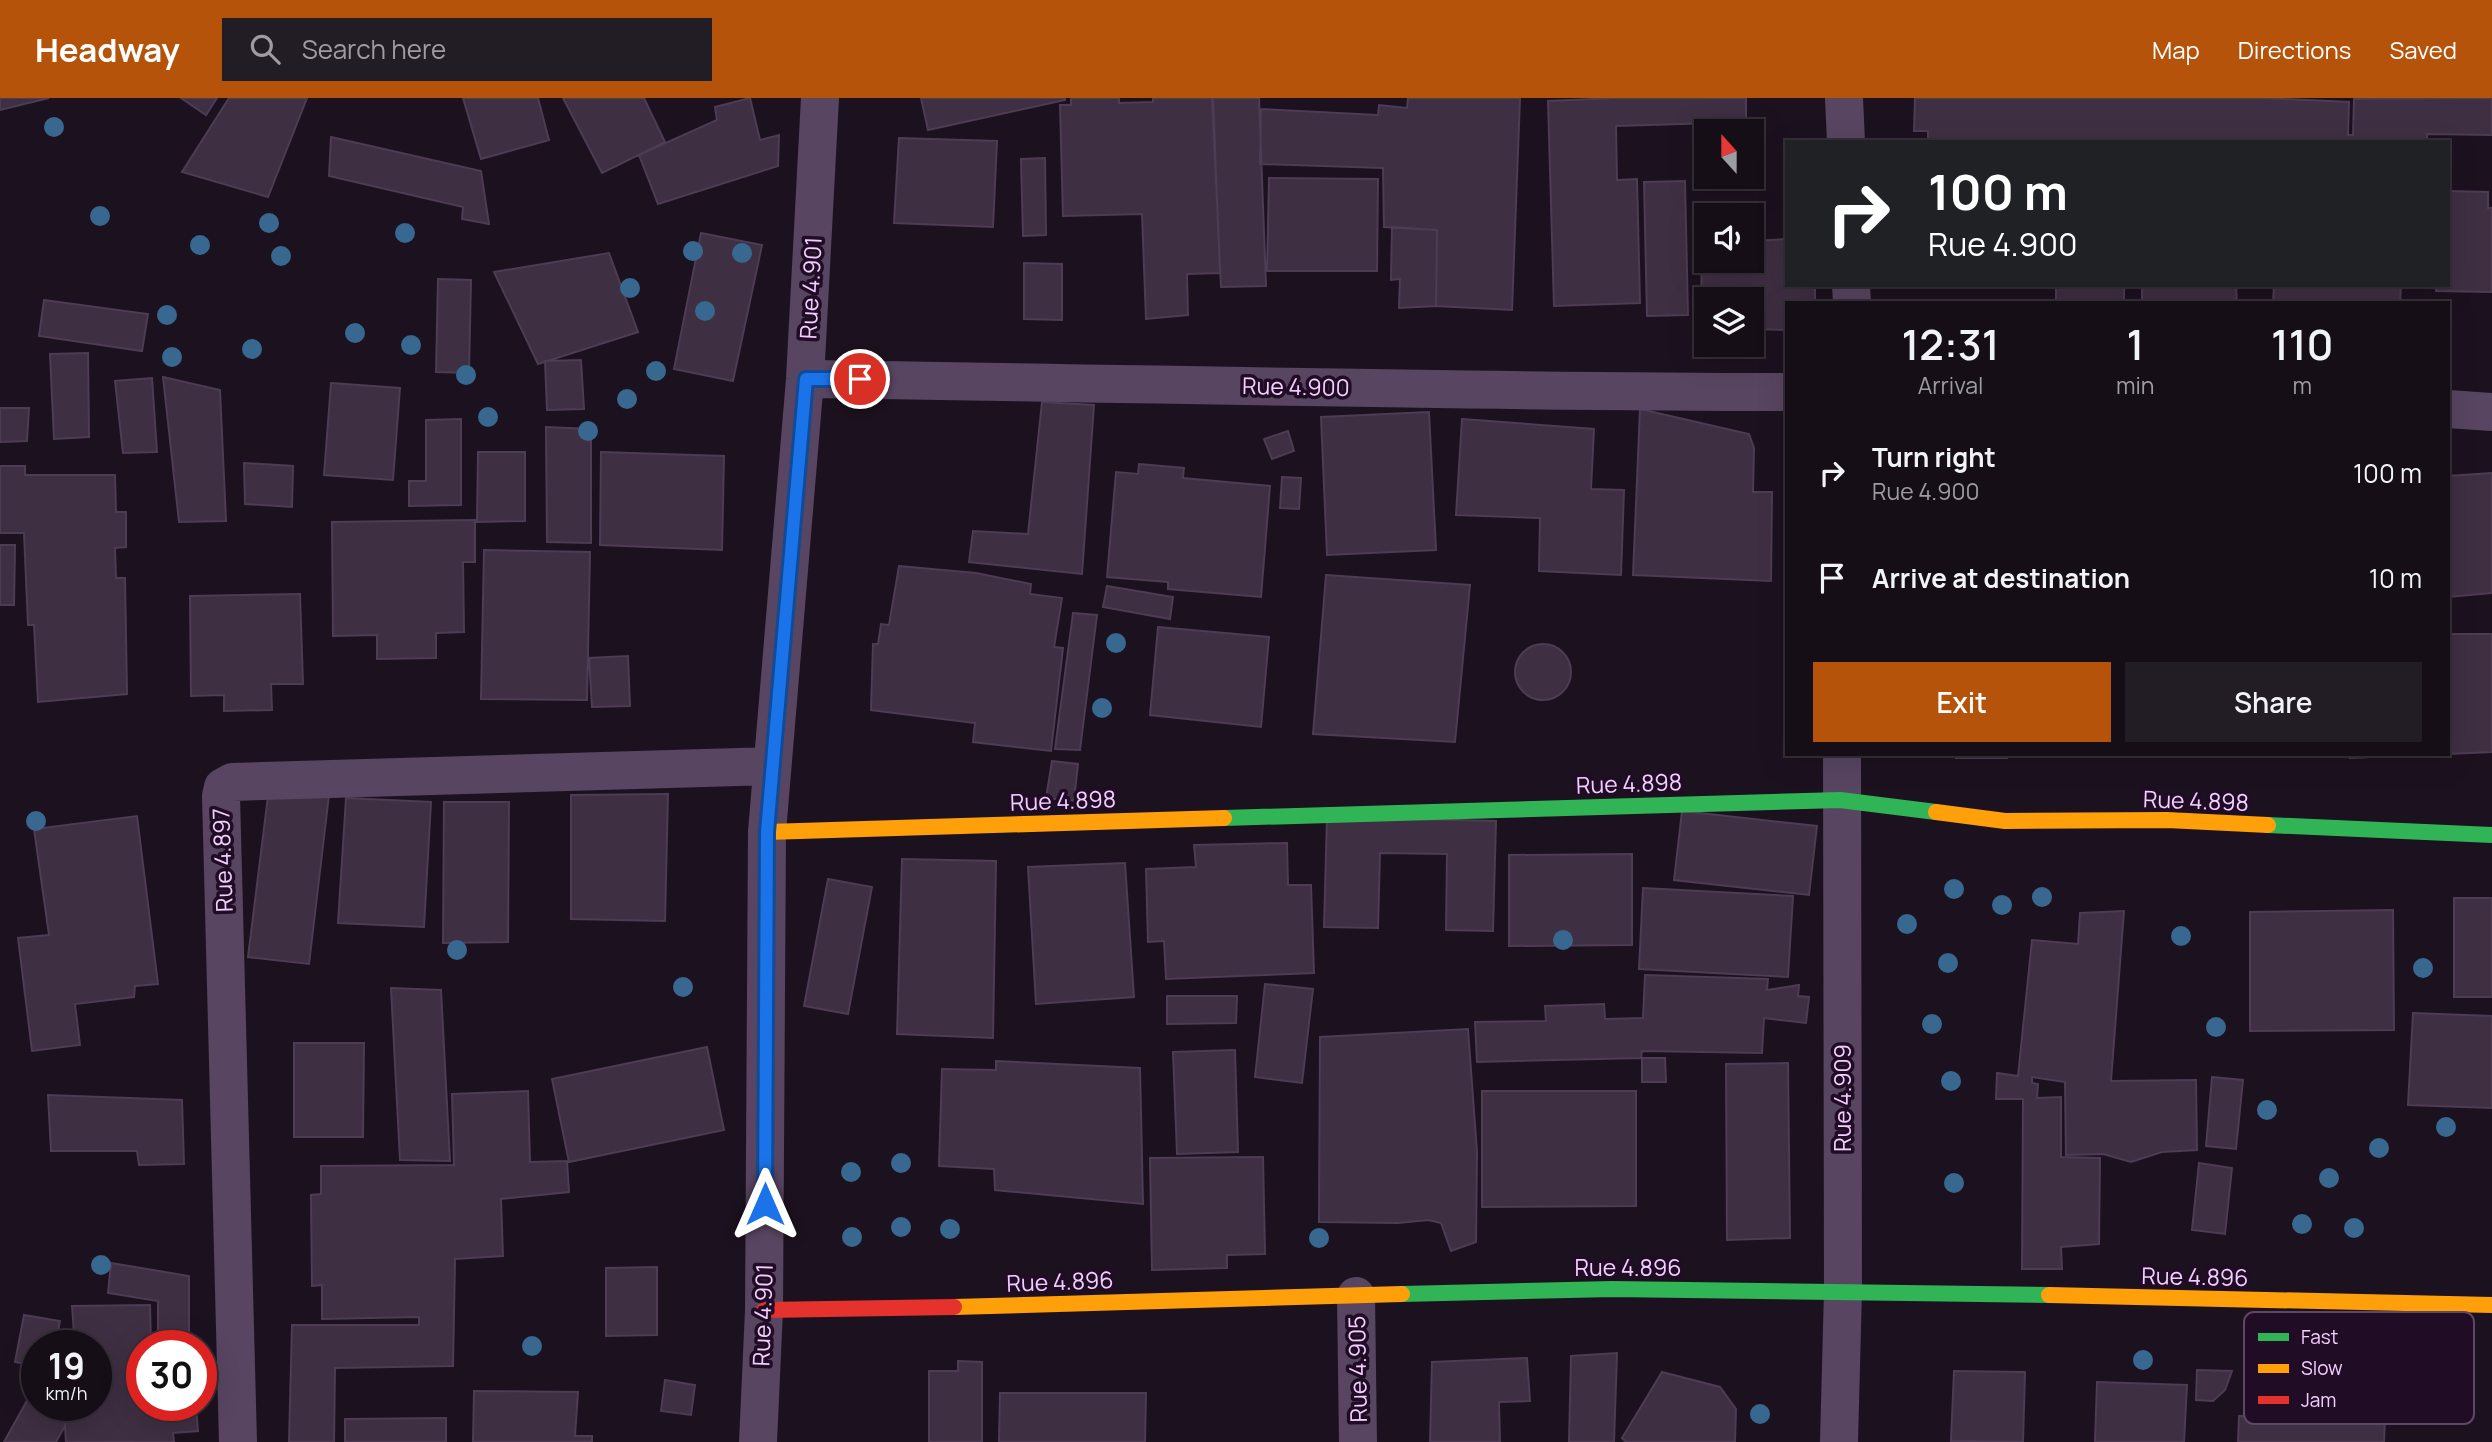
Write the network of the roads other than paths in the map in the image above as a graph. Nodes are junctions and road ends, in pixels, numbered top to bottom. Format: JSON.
{"nodes":[{"id":1,"x":820,"y":98,"type":"edge"},
{"id":2,"x":1844,"y":98,"type":"edge"},
{"id":3,"x":1846,"y":140,"type":"edge"},
{"id":4,"x":806,"y":379,"type":"junction"},
{"id":5,"x":1785,"y":392,"type":"edge"},
{"id":6,"x":2450,"y":409,"type":"edge"},
{"id":7,"x":2492,"y":412,"type":"edge"},
{"id":8,"x":1842,"y":756,"type":"edge"},
{"id":9,"x":772,"y":766,"type":"junction"},
{"id":10,"x":1840,"y":800,"type":"junction"},
{"id":11,"x":767,"y":832,"type":"junction"},
{"id":12,"x":2492,"y":835,"type":"edge"},
{"id":13,"x":1843,"y":1290,"type":"junction"},
{"id":14,"x":1356,"y":1296,"type":"junction"},
{"id":15,"x":2492,"y":1305,"type":"edge"},
{"id":16,"x":764,"y":1310,"type":"junction"},
{"id":17,"x":238,"y":1442,"type":"edge"},
{"id":18,"x":758,"y":1442,"type":"edge"},
{"id":19,"x":1358,"y":1442,"type":"edge"},
{"id":20,"x":1839,"y":1442,"type":"edge"}],
"edges":[{"from":1,"to":4,"type":"street","name":"Rue 4.901"},
{"from":2,"to":3,"type":"street"},
{"from":4,"to":5,"type":"street","name":"Rue 4.900"},
{"from":4,"to":9,"type":"street","name":"Rue 4.901"},
{"from":6,"to":7,"type":"street"},
{"from":8,"to":10,"type":"street","name":"Rue 4.909"},
{"from":9,"to":11,"type":"street","name":"Rue 4.901"},
{"from":9,"to":17,"type":"street","name":"Rue 4.897"},
{"from":10,"to":11,"type":"street","name":"Rue 4.898"},
{"from":10,"to":12,"type":"street","name":"Rue 4.898"},
{"from":10,"to":13,"type":"street","name":"Rue 4.909"},
{"from":11,"to":16,"type":"street","name":"Rue 4.901"},
{"from":13,"to":14,"type":"street","name":"Rue 4.896"},
{"from":13,"to":15,"type":"street","name":"Rue 4.896"},
{"from":13,"to":20,"type":"street","name":"Rue 4.909"},
{"from":14,"to":16,"type":"street","name":"Rue 4.896"},
{"from":14,"to":19,"type":"street","name":"Rue 4.905"},
{"from":16,"to":18,"type":"street","name":"Rue 4.901"}]}
